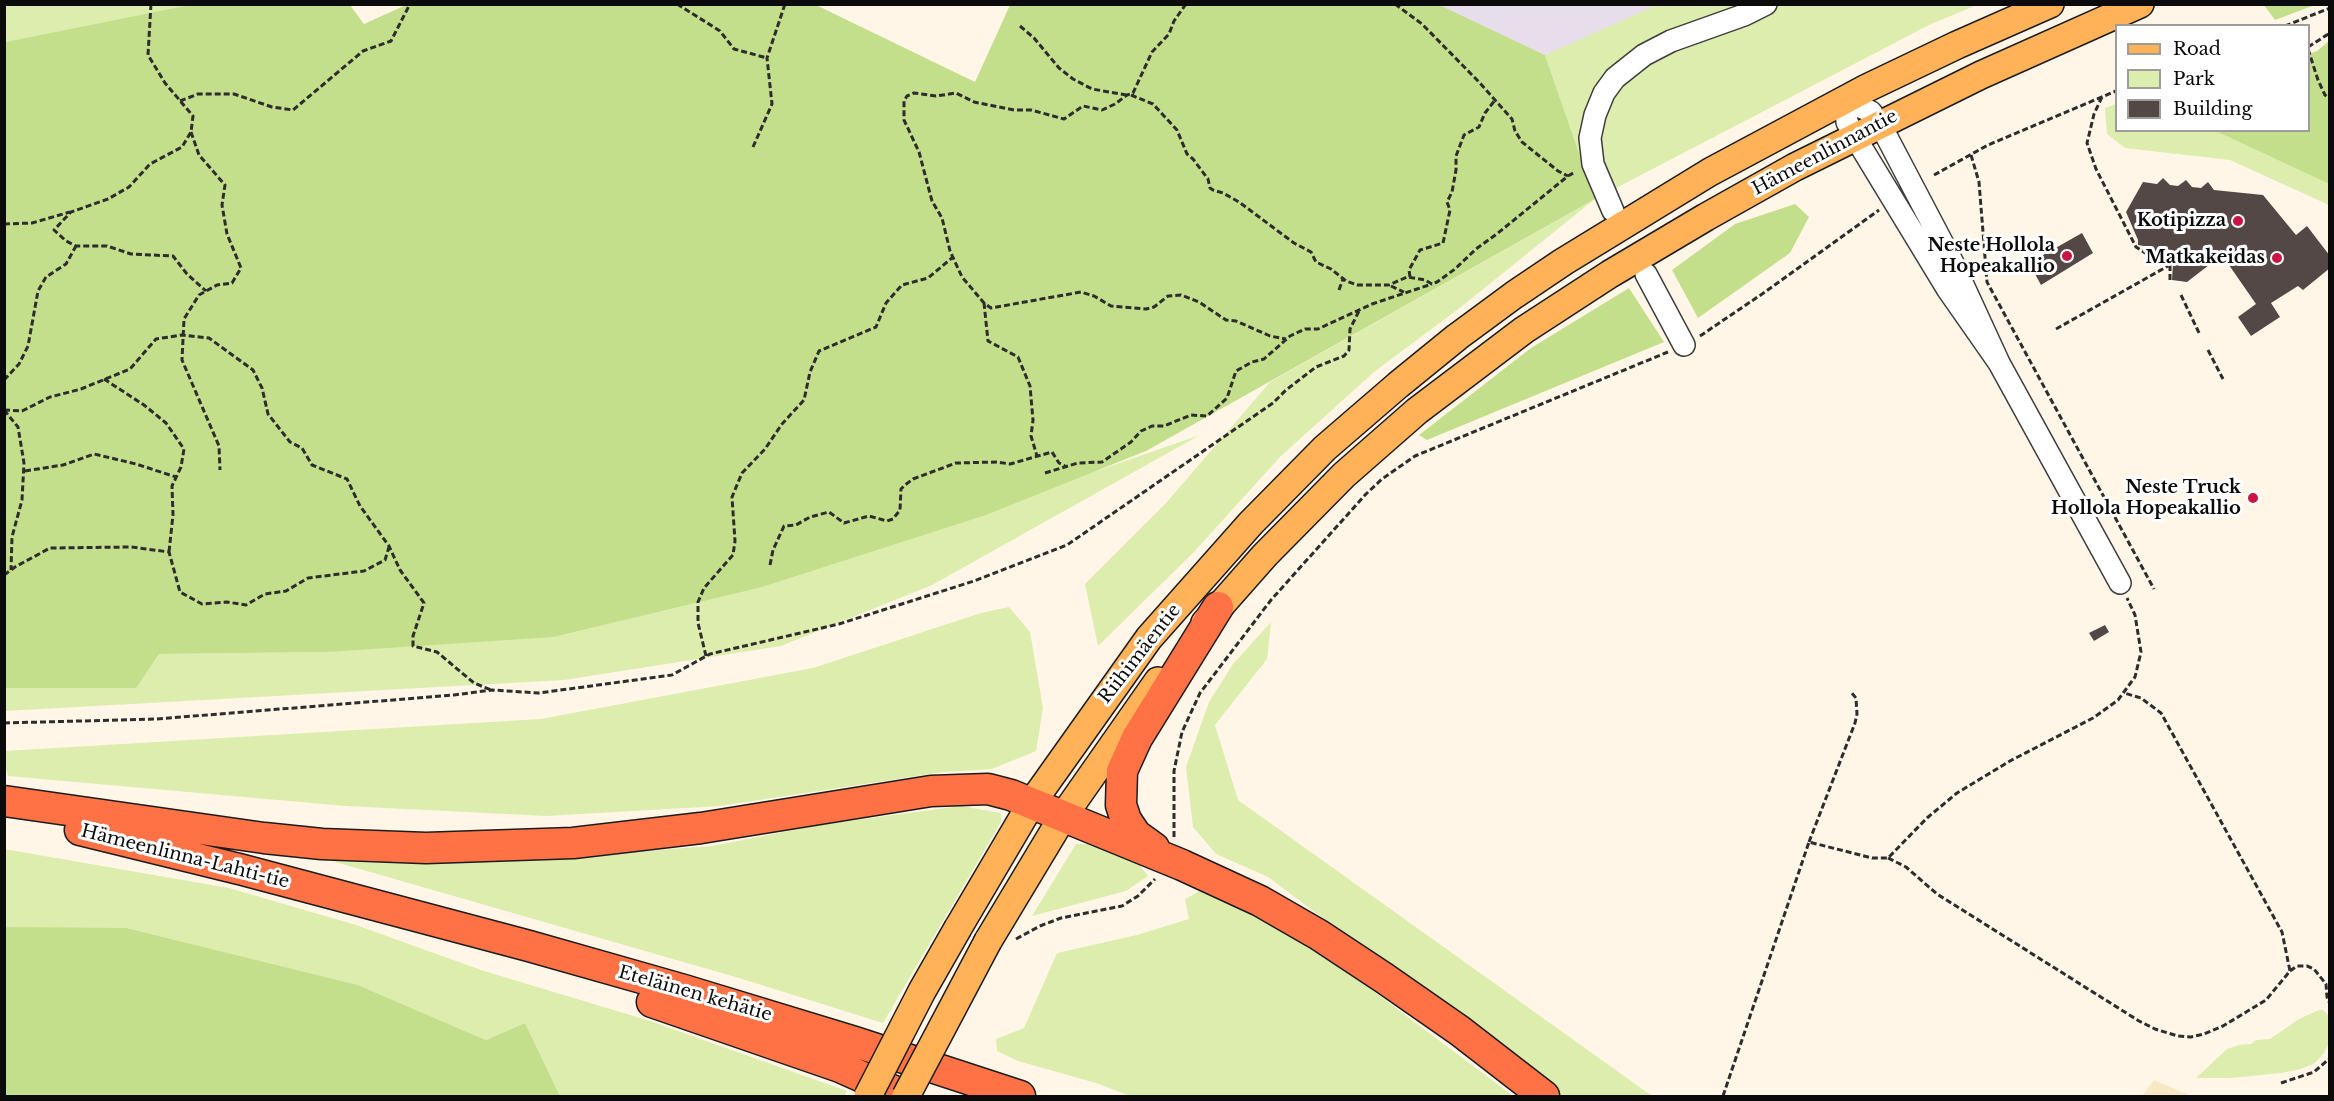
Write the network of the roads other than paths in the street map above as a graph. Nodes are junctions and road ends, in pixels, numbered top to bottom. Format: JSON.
{"nodes":[{"id":1,"x":1766,"y":4,"type":"edge"},
{"id":2,"x":2050,"y":4,"type":"edge"},
{"id":3,"x":2140,"y":4,"type":"edge"},
{"id":4,"x":1845,"y":99,"type":"junction"},
{"id":5,"x":1880,"y":124,"type":"junction"},
{"id":6,"x":1855,"y":137,"type":"junction"},
{"id":7,"x":1613,"y":211,"type":"dead end"},
{"id":8,"x":1646,"y":274,"type":"dead end"},
{"id":9,"x":1514,"y":295,"type":"joint"},
{"id":10,"x":1524,"y":330,"type":"joint"},
{"id":11,"x":1684,"y":345,"type":"road end"},
{"id":12,"x":1999,"y":363,"type":"junction"},
{"id":13,"x":2120,"y":583,"type":"road end"},
{"id":14,"x":1218,"y":607,"type":"junction"},
{"id":15,"x":4,"y":801,"type":"edge"},
{"id":16,"x":1031,"y":804,"type":"junction"},
{"id":17,"x":4,"y":814,"type":"edge"},
{"id":18,"x":1062,"y":818,"type":"junction"},
{"id":19,"x":1172,"y":860,"type":"junction"},
{"id":20,"x":365,"y":904,"type":"junction"},
{"id":21,"x":868,"y":1096,"type":"edge"},
{"id":22,"x":905,"y":1096,"type":"edge"},
{"id":23,"x":1020,"y":1096,"type":"edge"},
{"id":24,"x":1544,"y":1096,"type":"edge"}],
"edges":[{"from":1,"to":7,"type":"street"},
{"from":2,"to":4,"type":"main road","name":"Hämeenlinnantie"},
{"from":3,"to":5,"type":"main road","name":"Hämeenlinnantie"},
{"from":4,"to":5,"type":"street"},
{"from":4,"to":6,"type":"street"},
{"from":4,"to":9,"type":"main road","name":"Hämeenlinnantie"},
{"from":5,"to":6,"type":"main road","name":"Hämeenlinnantie"},
{"from":5,"to":12,"type":"street"},
{"from":6,"to":10,"type":"main road","name":"Hämeenlinnantie"},
{"from":6,"to":12,"type":"street"},
{"from":8,"to":11,"type":"street"},
{"from":9,"to":16,"type":"main road","name":"Riihimäentie"},
{"from":10,"to":14,"type":"main road","name":"Riihimäentie"},
{"from":12,"to":13,"type":"street"},
{"from":14,"to":18,"type":"main road","name":"Riihimäentie"},
{"from":14,"to":19,"type":"highway"},
{"from":15,"to":16,"type":"highway"},
{"from":16,"to":18,"type":"highway"},
{"from":16,"to":21,"type":"main road","name":"Riihimäentie","bridge":true},
{"from":17,"to":20,"type":"highway","name":"Hämeenlinna-Lahti-tie"},
{"from":18,"to":19,"type":"highway"},
{"from":18,"to":22,"type":"main road","name":"Riihimäentie","bridge":true},
{"from":19,"to":24,"type":"highway"},
{"from":20,"to":22,"type":"highway"},
{"from":20,"to":23,"type":"highway","name":"Eteläinen kehätie"}]}
